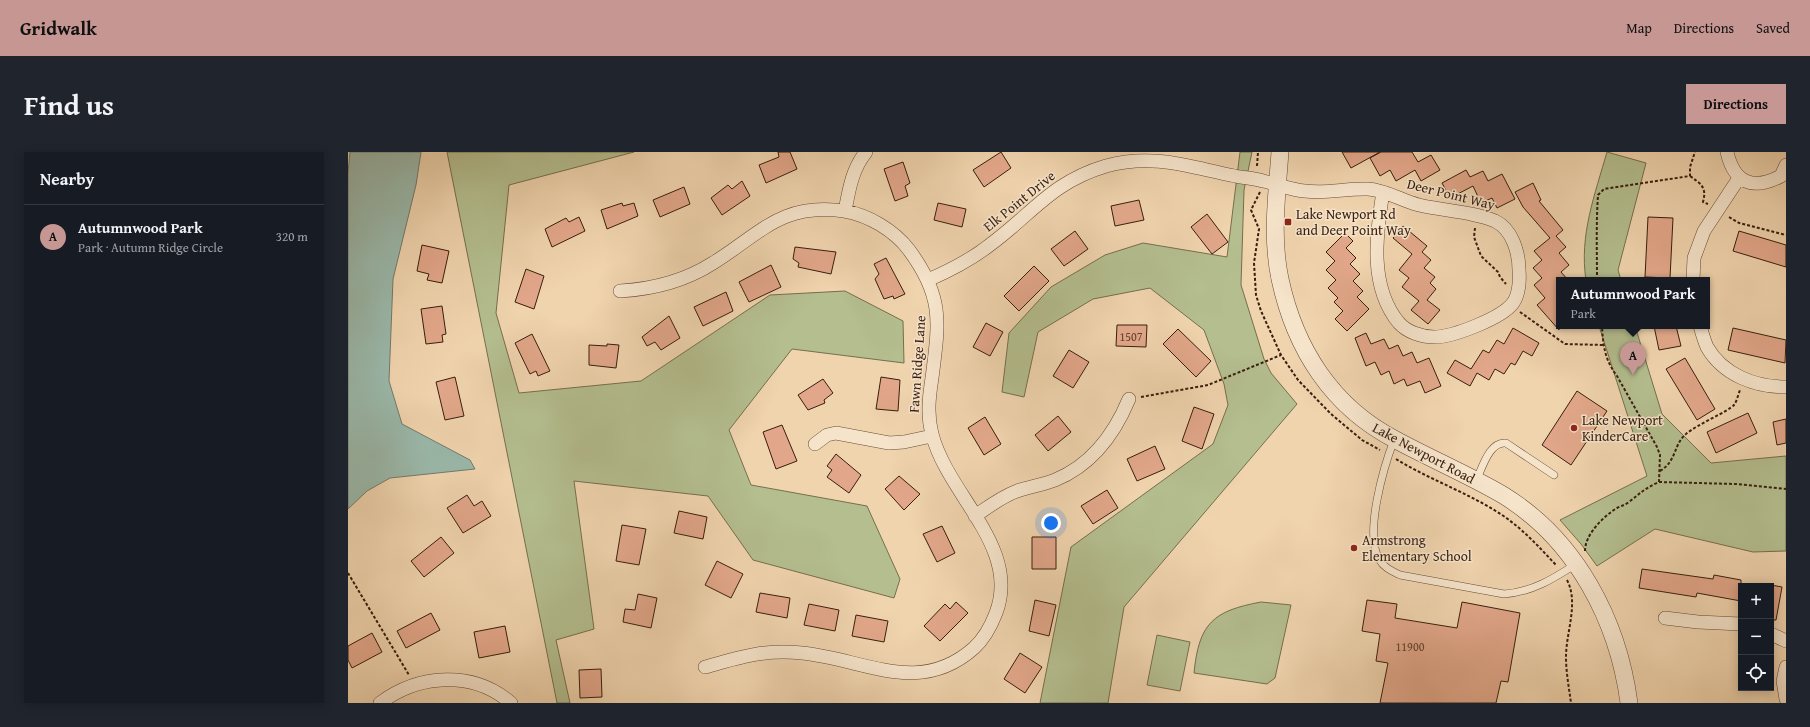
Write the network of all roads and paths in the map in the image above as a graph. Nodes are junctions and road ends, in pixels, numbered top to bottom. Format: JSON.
{"nodes":[{"id":1,"x":866,"y":152,"type":"edge"},
{"id":2,"x":1280,"y":152,"type":"edge"},
{"id":3,"x":1695,"y":152,"type":"edge"},
{"id":4,"x":1727,"y":152,"type":"edge"},
{"id":5,"x":1784,"y":174,"type":"edge"},
{"id":6,"x":1690,"y":176,"type":"junction"},
{"id":7,"x":1739,"y":178,"type":"junction"},
{"id":8,"x":1278,"y":185,"type":"junction"},
{"id":9,"x":1383,"y":192,"type":"junction"},
{"id":10,"x":1717,"y":209,"type":"junction"},
{"id":11,"x":845,"y":211,"type":"junction"},
{"id":12,"x":1786,"y":235,"type":"edge"},
{"id":13,"x":1597,"y":277,"type":"edge"},
{"id":14,"x":1693,"y":277,"type":"edge"},
{"id":15,"x":928,"y":280,"type":"junction"},
{"id":16,"x":620,"y":291,"type":"dead end"},
{"id":17,"x":1602,"y":329,"type":"edge"},
{"id":18,"x":1701,"y":329,"type":"edge"},
{"id":19,"x":1280,"y":355,"type":"dead end"},
{"id":20,"x":1744,"y":380,"type":"junction"},
{"id":21,"x":1786,"y":387,"type":"edge"},
{"id":22,"x":1129,"y":399,"type":"joint"},
{"id":23,"x":932,"y":436,"type":"junction"},
{"id":24,"x":814,"y":444,"type":"dead end"},
{"id":25,"x":1391,"y":447,"type":"junction"},
{"id":26,"x":1660,"y":471,"type":"junction"},
{"id":27,"x":1554,"y":475,"type":"dead end"},
{"id":28,"x":1476,"y":482,"type":"junction"},
{"id":29,"x":1660,"y":482,"type":"junction"},
{"id":30,"x":1786,"y":489,"type":"edge"},
{"id":31,"x":975,"y":516,"type":"junction"},
{"id":32,"x":1575,"y":563,"type":"junction"},
{"id":33,"x":348,"y":572,"type":"edge"},
{"id":34,"x":1664,"y":618,"type":"dead end"},
{"id":35,"x":1738,"y":624,"type":"edge"},
{"id":36,"x":1774,"y":635,"type":"edge"},
{"id":37,"x":1786,"y":641,"type":"edge"},
{"id":38,"x":705,"y":667,"type":"dead end"},
{"id":39,"x":1786,"y":668,"type":"edge"},
{"id":40,"x":416,"y":683,"type":"junction"},
{"id":41,"x":1786,"y":699,"type":"edge"},
{"id":42,"x":380,"y":703,"type":"edge"},
{"id":43,"x":512,"y":703,"type":"edge"},
{"id":44,"x":1571,"y":703,"type":"edge"},
{"id":45,"x":1629,"y":703,"type":"edge"}],
"edges":[{"from":1,"to":11,"type":"street"},
{"from":2,"to":8,"type":"street","name":"Lake Newport Road"},
{"from":3,"to":6,"type":"path"},
{"from":4,"to":7,"type":"street"},
{"from":5,"to":7,"type":"street"},
{"from":6,"to":10,"type":"path"},
{"from":6,"to":13,"type":"path"},
{"from":7,"to":10,"type":"street"},
{"from":8,"to":9,"type":"street","name":"Deer Point Way"},
{"from":8,"to":15,"type":"street","name":"Elk Point Drive"},
{"from":8,"to":25,"type":"street","name":"Lake Newport Road"},
{"from":9,"to":9,"type":"street","name":"Deer Point Way"},
{"from":10,"to":12,"type":"path"},
{"from":10,"to":14,"type":"street"},
{"from":11,"to":15,"type":"street","name":"Fawn Ridge Lane"},
{"from":11,"to":16,"type":"street","name":"Fawn Ridge Lane"},
{"from":15,"to":23,"type":"street","name":"Fawn Ridge Lane"},
{"from":17,"to":26,"type":"path"},
{"from":18,"to":20,"type":"street"},
{"from":19,"to":22,"type":"path"},
{"from":20,"to":21,"type":"street"},
{"from":20,"to":26,"type":"path"},
{"from":22,"to":31,"type":"street"},
{"from":23,"to":24,"type":"street"},
{"from":23,"to":31,"type":"street","name":"Fawn Ridge Lane"},
{"from":25,"to":28,"type":"street","name":"Lake Newport Road"},
{"from":25,"to":32,"type":"path"},
{"from":25,"to":32,"type":"lane"},
{"from":26,"to":29,"type":"path"},
{"from":27,"to":28,"type":"lane"},
{"from":28,"to":32,"type":"street","name":"Lake Newport Road"},
{"from":29,"to":30,"type":"path"},
{"from":29,"to":32,"type":"path"},
{"from":31,"to":38,"type":"street","name":"Fawn Ridge Lane"},
{"from":32,"to":44,"type":"path"},
{"from":32,"to":45,"type":"street","name":"Lake Newport Road"},
{"from":33,"to":40,"type":"path"},
{"from":34,"to":35,"type":"street"},
{"from":36,"to":37,"type":"street"},
{"from":39,"to":41,"type":"street"},
{"from":40,"to":42,"type":"street"},
{"from":40,"to":43,"type":"street"}]}
